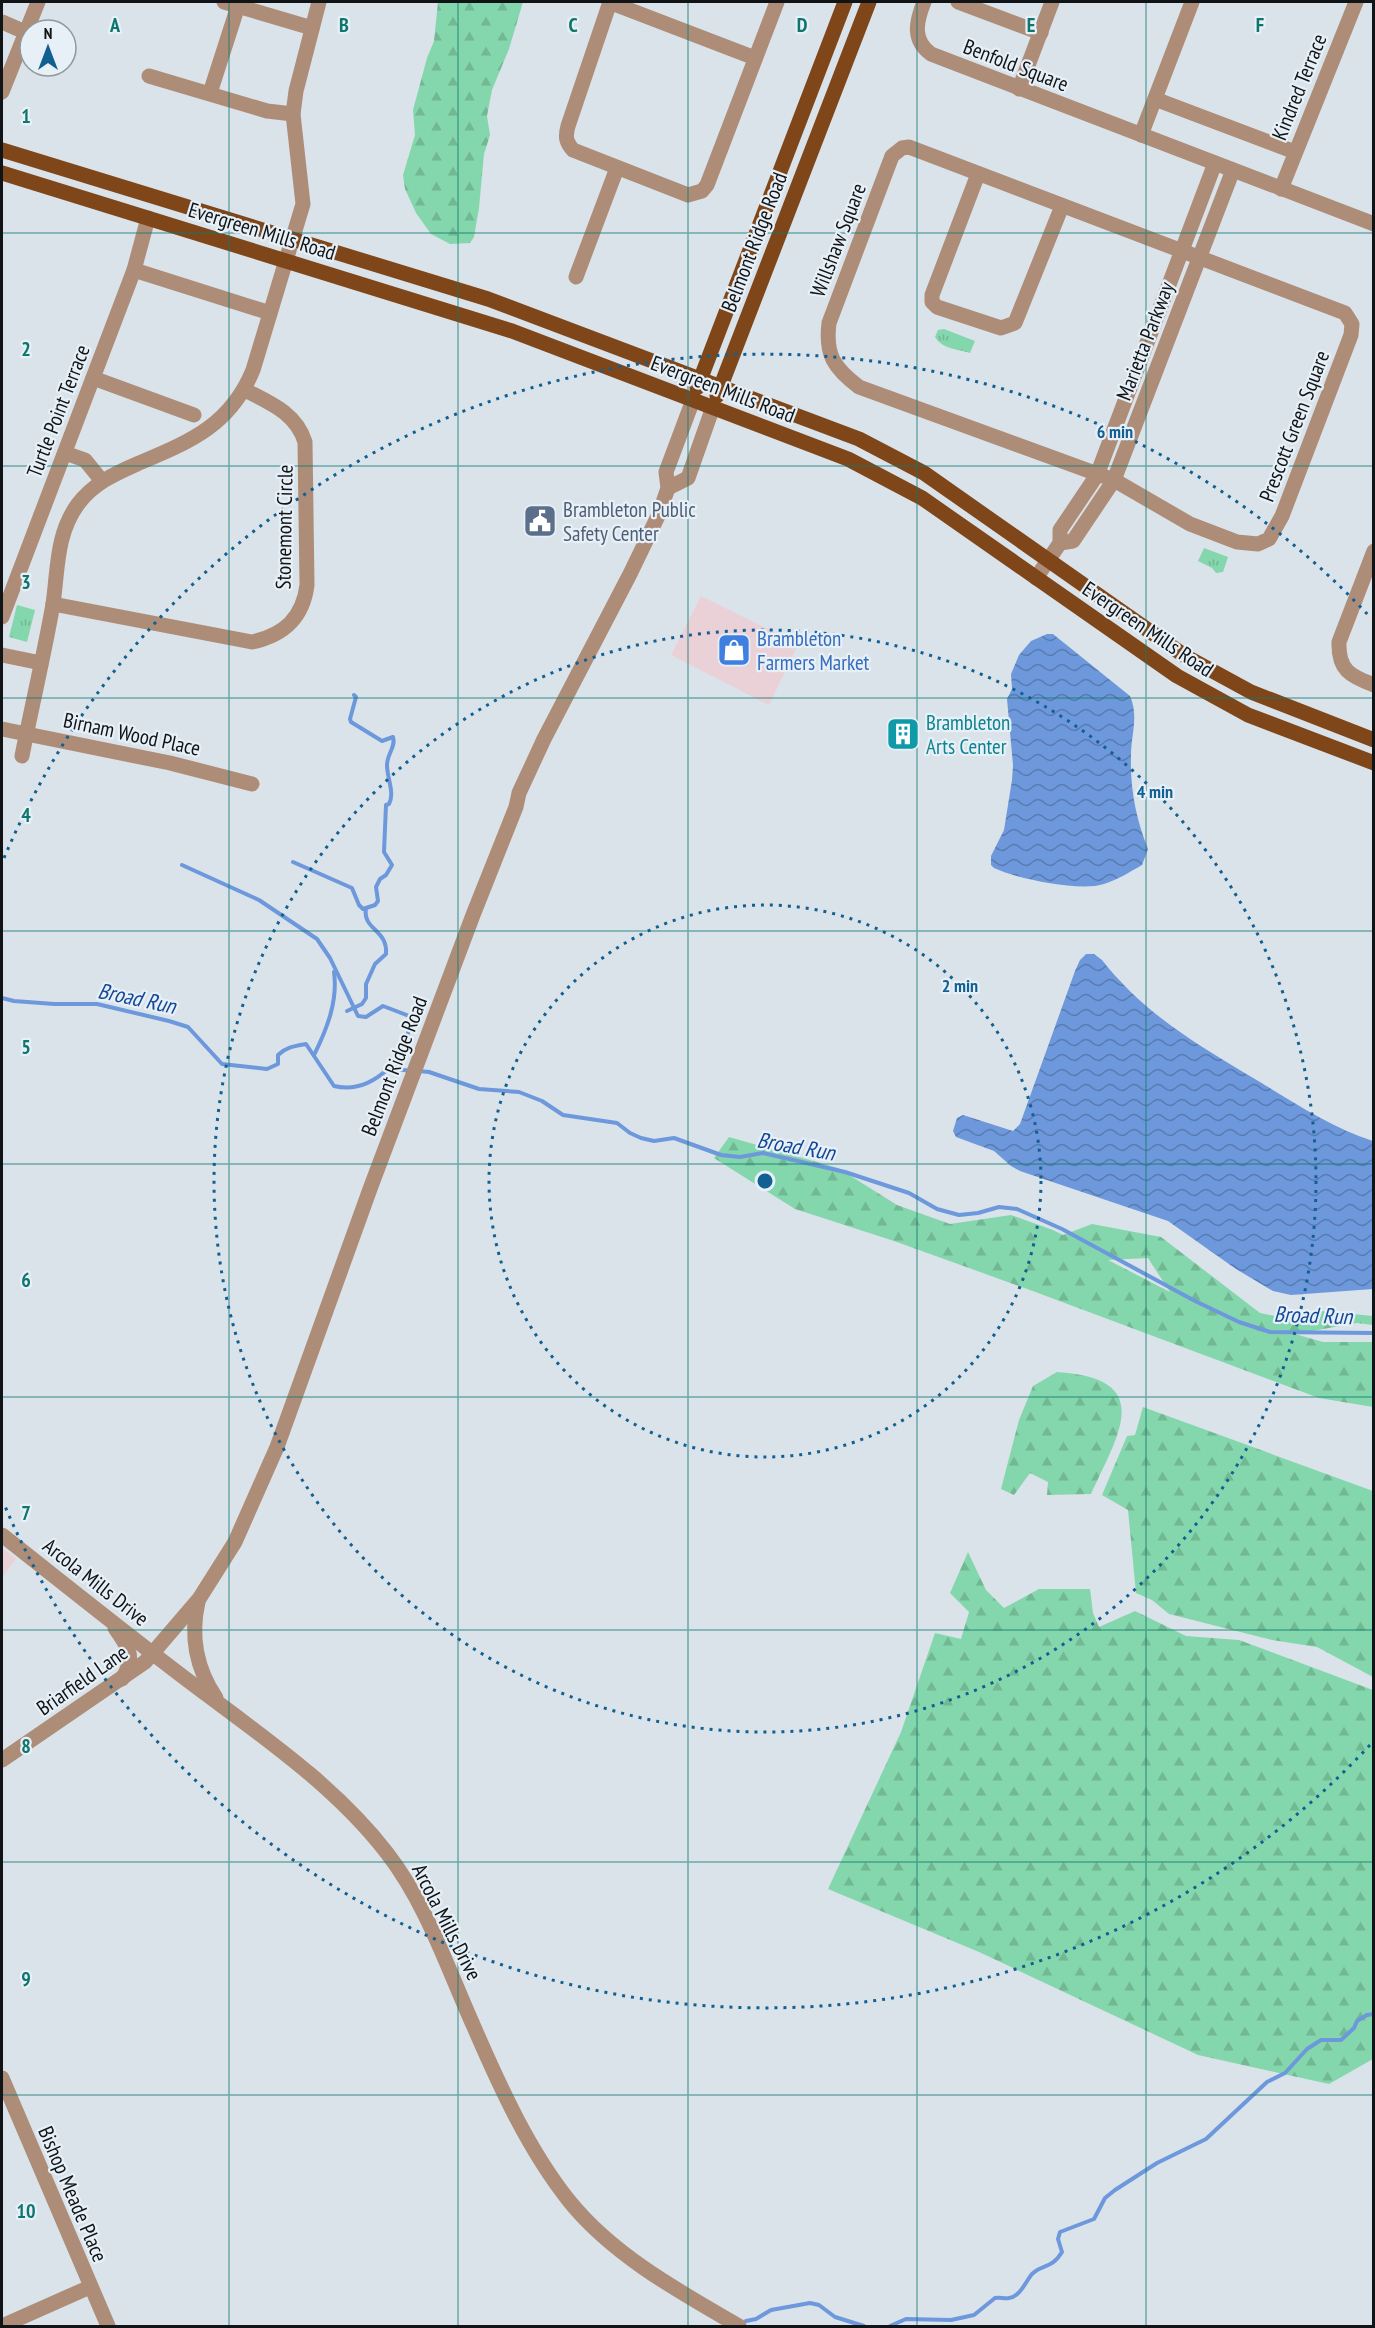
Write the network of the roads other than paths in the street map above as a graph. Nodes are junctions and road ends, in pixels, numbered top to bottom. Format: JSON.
{"nodes":[{"id":1,"x":38,"y":2,"type":"edge"},
{"id":2,"x":319,"y":2,"type":"edge"},
{"id":3,"x":610,"y":2,"type":"edge"},
{"id":4,"x":777,"y":2,"type":"edge"},
{"id":5,"x":845,"y":2,"type":"edge"},
{"id":6,"x":869,"y":2,"type":"edge"},
{"id":7,"x":958,"y":2,"type":"edge"},
{"id":8,"x":1052,"y":2,"type":"edge"},
{"id":9,"x":1192,"y":2,"type":"edge"},
{"id":10,"x":1356,"y":2,"type":"edge"},
{"id":11,"x":919,"y":3,"type":"edge"},
{"id":12,"x":231,"y":4,"type":"edge"},
{"id":13,"x":986,"y":6,"type":"edge"},
{"id":14,"x":31,"y":18,"type":"edge"},
{"id":15,"x":2,"y":22,"type":"edge"},
{"id":16,"x":312,"y":28,"type":"junction"},
{"id":17,"x":18,"y":29,"type":"edge"},
{"id":18,"x":1041,"y":33,"type":"junction"},
{"id":19,"x":18,"y":48,"type":"edge"},
{"id":20,"x":755,"y":58,"type":"junction"},
{"id":21,"x":150,"y":76,"type":"dead end"},
{"id":22,"x":1019,"y":89,"type":"junction"},
{"id":23,"x":2,"y":92,"type":"edge"},
{"id":24,"x":210,"y":93,"type":"junction"},
{"id":25,"x":1155,"y":99,"type":"junction"},
{"id":26,"x":293,"y":114,"type":"junction"},
{"id":27,"x":1141,"y":135,"type":"junction"},
{"id":28,"x":2,"y":150,"type":"edge"},
{"id":29,"x":1295,"y":152,"type":"junction"},
{"id":30,"x":1215,"y":163,"type":"junction"},
{"id":31,"x":617,"y":168,"type":"junction"},
{"id":32,"x":1233,"y":171,"type":"junction"},
{"id":33,"x":2,"y":173,"type":"edge"},
{"id":34,"x":978,"y":174,"type":"junction"},
{"id":35,"x":1281,"y":189,"type":"junction"},
{"id":36,"x":1062,"y":206,"type":"junction"},
{"id":37,"x":148,"y":218,"type":"junction"},
{"id":38,"x":1374,"y":224,"type":"edge"},
{"id":39,"x":292,"y":240,"type":"junction"},
{"id":40,"x":1183,"y":251,"type":"junction"},
{"id":41,"x":1200,"y":258,"type":"junction"},
{"id":42,"x":286,"y":260,"type":"junction"},
{"id":43,"x":134,"y":270,"type":"junction"},
{"id":44,"x":576,"y":277,"type":"dead end"},
{"id":45,"x":270,"y":313,"type":"junction"},
{"id":46,"x":93,"y":378,"type":"junction"},
{"id":47,"x":701,"y":379,"type":"junction"},
{"id":48,"x":721,"y":387,"type":"junction"},
{"id":49,"x":245,"y":390,"type":"junction"},
{"id":50,"x":693,"y":400,"type":"junction"},
{"id":51,"x":713,"y":407,"type":"junction"},
{"id":52,"x":194,"y":415,"type":"dead end"},
{"id":53,"x":65,"y":453,"type":"junction"},
{"id":54,"x":1097,"y":475,"type":"junction"},
{"id":55,"x":1114,"y":480,"type":"junction"},
{"id":56,"x":102,"y":481,"type":"junction"},
{"id":57,"x":668,"y":488,"type":"junction"},
{"id":58,"x":1060,"y":543,"type":"junction"},
{"id":59,"x":1374,"y":551,"type":"edge"},
{"id":60,"x":1049,"y":560,"type":"junction"},
{"id":61,"x":1036,"y":578,"type":"junction"},
{"id":62,"x":53,"y":604,"type":"junction"},
{"id":63,"x":2,"y":618,"type":"edge"},
{"id":64,"x":2,"y":655,"type":"edge"},
{"id":65,"x":41,"y":663,"type":"junction"},
{"id":66,"x":1374,"y":685,"type":"edge"},
{"id":67,"x":2,"y":729,"type":"edge"},
{"id":68,"x":27,"y":734,"type":"junction"},
{"id":69,"x":1374,"y":740,"type":"edge"},
{"id":70,"x":22,"y":756,"type":"dead end"},
{"id":71,"x":1374,"y":763,"type":"edge"},
{"id":72,"x":252,"y":784,"type":"dead end"},
{"id":73,"x":2,"y":1535,"type":"edge"},
{"id":74,"x":199,"y":1599,"type":"junction"},
{"id":75,"x":109,"y":1618,"type":"junction"},
{"id":76,"x":154,"y":1653,"type":"junction"},
{"id":77,"x":121,"y":1680,"type":"junction"},
{"id":78,"x":220,"y":1703,"type":"junction"},
{"id":79,"x":2,"y":1760,"type":"edge"},
{"id":80,"x":3,"y":2084,"type":"edge"},
{"id":81,"x":90,"y":2287,"type":"junction"},
{"id":82,"x":2,"y":2326,"type":"edge"},
{"id":83,"x":108,"y":2326,"type":"edge"},
{"id":84,"x":739,"y":2326,"type":"edge"}],
"edges":[{"from":1,"to":14,"type":"street"},
{"from":2,"to":16,"type":"street"},
{"from":3,"to":20,"type":"street"},
{"from":3,"to":31,"type":"street"},
{"from":4,"to":20,"type":"street"},
{"from":5,"to":47,"type":"main road","name":"Belmont Ridge Road"},
{"from":6,"to":48,"type":"main road","name":"Belmont Ridge Road"},
{"from":7,"to":13,"type":"street"},
{"from":8,"to":18,"type":"street"},
{"from":9,"to":25,"type":"street"},
{"from":10,"to":29,"type":"street","name":"Kindred Terrace"},
{"from":11,"to":22,"type":"street","name":"Benfold Square"},
{"from":12,"to":16,"type":"street"},
{"from":12,"to":24,"type":"street"},
{"from":13,"to":18,"type":"street"},
{"from":15,"to":17,"type":"street"},
{"from":16,"to":26,"type":"street"},
{"from":18,"to":22,"type":"street"},
{"from":19,"to":23,"type":"street"},
{"from":20,"to":31,"type":"street"},
{"from":21,"to":24,"type":"street"},
{"from":22,"to":27,"type":"street","name":"Benfold Square"},
{"from":24,"to":26,"type":"street"},
{"from":25,"to":27,"type":"street"},
{"from":25,"to":29,"type":"street"},
{"from":26,"to":39,"type":"street"},
{"from":27,"to":30,"type":"street","name":"Benfold Square"},
{"from":28,"to":39,"type":"main road","name":"Evergreen Mills Road"},
{"from":29,"to":35,"type":"street","name":"Kindred Terrace"},
{"from":30,"to":32,"type":"street","name":"Benfold Square"},
{"from":30,"to":40,"type":"street","name":"Marietta Parkway"},
{"from":31,"to":44,"type":"street"},
{"from":32,"to":35,"type":"street","name":"Benfold Square"},
{"from":32,"to":41,"type":"street","name":"Marietta Parkway"},
{"from":33,"to":37,"type":"main road","name":"Evergreen Mills Road"},
{"from":34,"to":36,"type":"street","name":"Willshaw Square"},
{"from":34,"to":36,"type":"street"},
{"from":34,"to":54,"type":"street","name":"Willshaw Square"},
{"from":35,"to":38,"type":"street","name":"Benfold Square"},
{"from":36,"to":40,"type":"street","name":"Willshaw Square"},
{"from":37,"to":42,"type":"main road","name":"Evergreen Mills Road"},
{"from":37,"to":43,"type":"street","name":"Turtle Point Terrace"},
{"from":39,"to":42,"type":"street"},
{"from":39,"to":47,"type":"main road","name":"Evergreen Mills Road"},
{"from":40,"to":41,"type":"street","name":"Willshaw Square"},
{"from":40,"to":54,"type":"street","name":"Marietta Parkway"},
{"from":41,"to":55,"type":"street","name":"Marietta Parkway"},
{"from":41,"to":55,"type":"street","name":"Prescott Green Square"},
{"from":42,"to":45,"type":"street"},
{"from":42,"to":50,"type":"main road","name":"Evergreen Mills Road"},
{"from":43,"to":45,"type":"street"},
{"from":43,"to":46,"type":"street","name":"Turtle Point Terrace"},
{"from":45,"to":49,"type":"street"},
{"from":46,"to":52,"type":"street"},
{"from":46,"to":53,"type":"street","name":"Turtle Point Terrace"},
{"from":47,"to":48,"type":"main road","name":"Evergreen Mills Road"},
{"from":47,"to":50,"type":"main road","name":"Belmont Ridge Road"},
{"from":48,"to":51,"type":"main road","name":"Belmont Ridge Road"},
{"from":48,"to":60,"type":"main road","name":"Evergreen Mills Road"},
{"from":49,"to":56,"type":"street"},
{"from":49,"to":62,"type":"street","name":"Stonemont Circle"},
{"from":50,"to":51,"type":"main road","name":"Evergreen Mills Road"},
{"from":50,"to":57,"type":"street","name":"Belmont Ridge Road"},
{"from":51,"to":57,"type":"street","name":"Belmont Ridge Road"},
{"from":51,"to":61,"type":"main road","name":"Evergreen Mills Road"},
{"from":53,"to":56,"type":"street"},
{"from":53,"to":63,"type":"street","name":"Turtle Point Terrace"},
{"from":54,"to":55,"type":"street","name":"Willshaw Square"},
{"from":54,"to":58,"type":"street","name":"Marietta Parkway"},
{"from":55,"to":58,"type":"street","name":"Marietta Parkway"},
{"from":56,"to":62,"type":"street"},
{"from":57,"to":74,"type":"street","name":"Belmont Ridge Road"},
{"from":58,"to":60,"type":"street","name":"Marietta Parkway"},
{"from":59,"to":66,"type":"street"},
{"from":60,"to":61,"type":"street","name":"Marietta Parkway"},
{"from":60,"to":69,"type":"main road","name":"Evergreen Mills Road"},
{"from":61,"to":71,"type":"main road","name":"Evergreen Mills Road"},
{"from":62,"to":65,"type":"street"},
{"from":64,"to":65,"type":"street"},
{"from":65,"to":68,"type":"street"},
{"from":67,"to":68,"type":"street","name":"Birnam Wood Place"},
{"from":68,"to":70,"type":"street"},
{"from":68,"to":72,"type":"street","name":"Birnam Wood Place"},
{"from":73,"to":75,"type":"street","name":"Arcola Mills Drive"},
{"from":74,"to":76,"type":"street","name":"Belmont Ridge Road"},
{"from":74,"to":78,"type":"street"},
{"from":75,"to":76,"type":"street","name":"Arcola Mills Drive"},
{"from":75,"to":77,"type":"street"},
{"from":76,"to":77,"type":"street","name":"Briarfield Lane"},
{"from":76,"to":78,"type":"street","name":"Arcola Mills Drive"},
{"from":77,"to":79,"type":"street","name":"Briarfield Lane"},
{"from":78,"to":84,"type":"street","name":"Arcola Mills Drive"},
{"from":80,"to":81,"type":"street","name":"Bishop Meade Place"},
{"from":81,"to":82,"type":"street"},
{"from":81,"to":83,"type":"street","name":"Bishop Meade Place"}]}
